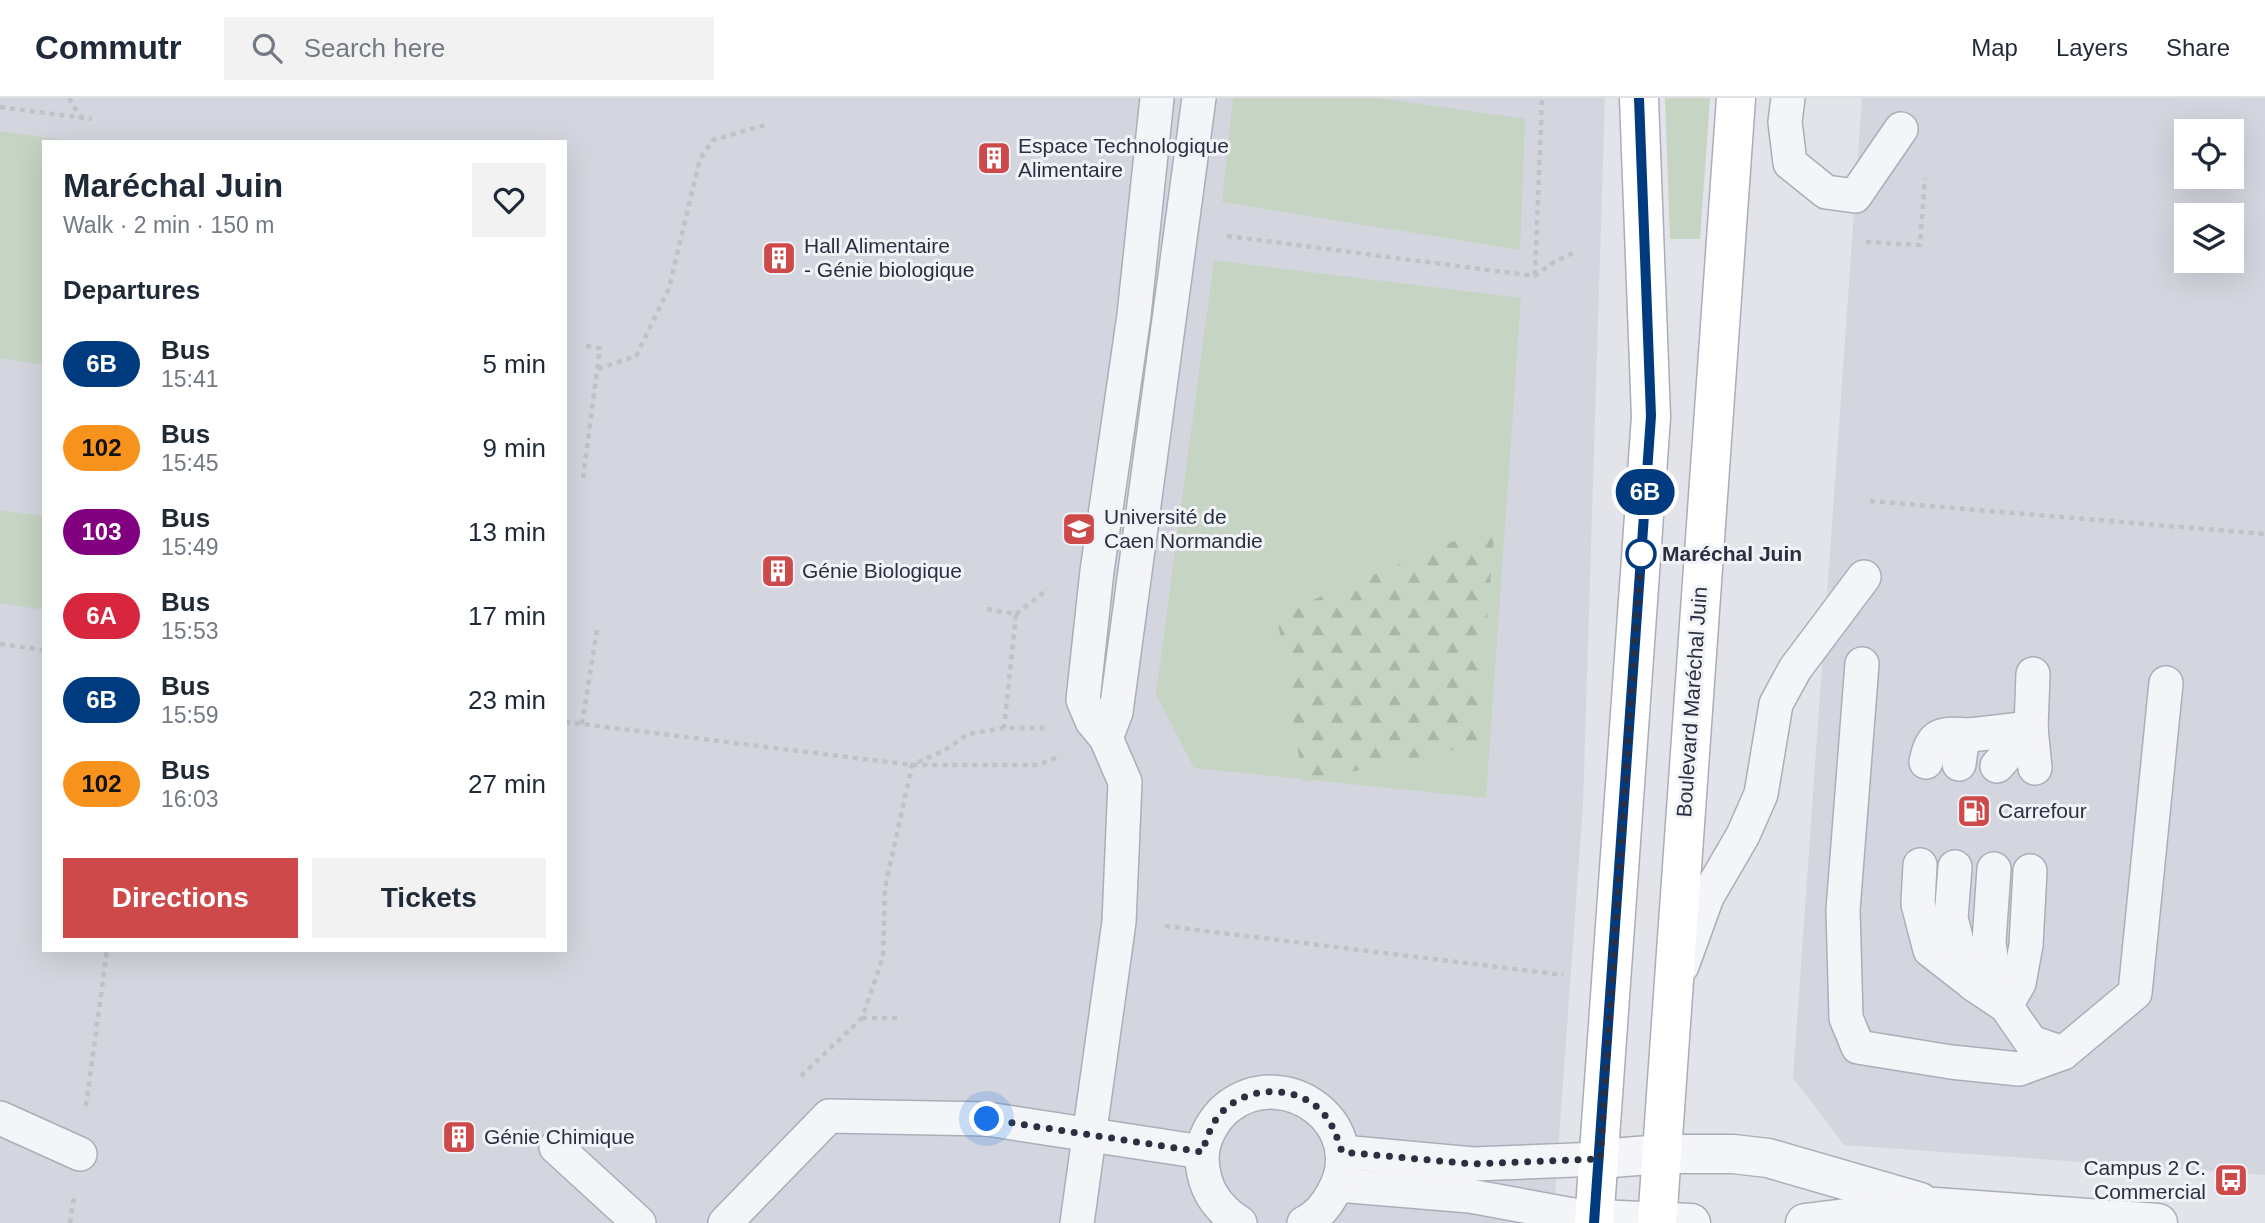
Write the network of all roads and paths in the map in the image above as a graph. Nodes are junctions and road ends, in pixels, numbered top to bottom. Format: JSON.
{"nodes":[{"id":1,"x":69,"y":98,"type":"edge"},
{"id":2,"x":1157,"y":98,"type":"edge"},
{"id":3,"x":1199,"y":98,"type":"edge"},
{"id":4,"x":1542,"y":98,"type":"edge"},
{"id":5,"x":1639,"y":98,"type":"edge"},
{"id":6,"x":1736,"y":98,"type":"edge"},
{"id":7,"x":1788,"y":98,"type":"edge"},
{"id":8,"x":0,"y":107,"type":"edge"},
{"id":9,"x":81,"y":118,"type":"junction"},
{"id":10,"x":92,"y":119,"type":"dead end"},
{"id":11,"x":765,"y":125,"type":"dead end"},
{"id":12,"x":1901,"y":129,"type":"dead end"},
{"id":13,"x":1222,"y":236,"type":"dead end"},
{"id":14,"x":1577,"y":251,"type":"dead end"},
{"id":15,"x":1535,"y":276,"type":"junction"},
{"id":16,"x":586,"y":346,"type":"dead end"},
{"id":17,"x":598,"y":369,"type":"junction"},
{"id":18,"x":583,"y":478,"type":"dead end"},
{"id":19,"x":1870,"y":501,"type":"dead end"},
{"id":20,"x":2265,"y":534,"type":"edge"},
{"id":21,"x":1864,"y":577,"type":"dead end"},
{"id":22,"x":987,"y":609,"type":"dead end"},
{"id":23,"x":597,"y":630,"type":"dead end"},
{"id":24,"x":0,"y":644,"type":"edge"},
{"id":25,"x":42,"y":650,"type":"edge"},
{"id":26,"x":1862,"y":664,"type":"dead end"},
{"id":27,"x":2033,"y":674,"type":"dead end"},
{"id":28,"x":2166,"y":683,"type":"dead end"},
{"id":29,"x":567,"y":722,"type":"edge"},
{"id":30,"x":582,"y":724,"type":"junction"},
{"id":31,"x":1004,"y":728,"type":"junction"},
{"id":32,"x":1045,"y":728,"type":"dead end"},
{"id":33,"x":2031,"y":728,"type":"junction"},
{"id":34,"x":1105,"y":738,"type":"junction"},
{"id":35,"x":1926,"y":762,"type":"dead end"},
{"id":36,"x":912,"y":765,"type":"junction"},
{"id":37,"x":1997,"y":766,"type":"dead end"},
{"id":38,"x":2035,"y":768,"type":"dead end"},
{"id":39,"x":1920,"y":865,"type":"dead end"},
{"id":40,"x":1955,"y":867,"type":"dead end"},
{"id":41,"x":1994,"y":869,"type":"dead end"},
{"id":42,"x":2030,"y":871,"type":"dead end"},
{"id":43,"x":1160,"y":926,"type":"dead end"},
{"id":44,"x":107,"y":952,"type":"edge"},
{"id":45,"x":1564,"y":975,"type":"dead end"},
{"id":46,"x":1973,"y":984,"type":"junction"},
{"id":47,"x":1673,"y":991,"type":"junction"},
{"id":48,"x":2006,"y":1006,"type":"junction"},
{"id":49,"x":862,"y":1018,"type":"junction"},
{"id":50,"x":900,"y":1018,"type":"dead end"},
{"id":51,"x":2063,"y":1053,"type":"junction"},
{"id":52,"x":797,"y":1079,"type":"dead end"},
{"id":53,"x":0,"y":1118,"type":"edge"},
{"id":54,"x":1089,"y":1133,"type":"junction"},
{"id":55,"x":556,"y":1147,"type":"dead end"},
{"id":56,"x":1202,"y":1152,"type":"junction"},
{"id":57,"x":1342,"y":1152,"type":"junction"},
{"id":58,"x":80,"y":1154,"type":"junction"},
{"id":59,"x":1662,"y":1154,"type":"junction"},
{"id":60,"x":1600,"y":1159,"type":"junction"},
{"id":61,"x":1338,"y":1185,"type":"junction"},
{"id":62,"x":1935,"y":1207,"type":"junction"},
{"id":63,"x":1595,"y":1221,"type":"edge"},
{"id":64,"x":1668,"y":1222,"type":"edge"},
{"id":65,"x":71,"y":1223,"type":"edge"},
{"id":66,"x":639,"y":1223,"type":"edge"},
{"id":67,"x":725,"y":1223,"type":"edge"},
{"id":68,"x":1077,"y":1223,"type":"edge"},
{"id":69,"x":1240,"y":1223,"type":"edge"},
{"id":70,"x":1304,"y":1223,"type":"edge"},
{"id":71,"x":1805,"y":1223,"type":"edge"},
{"id":72,"x":2158,"y":1223,"type":"edge"}],
"edges":[{"from":1,"to":9,"type":"path"},
{"from":2,"to":34,"type":"lane"},
{"from":3,"to":34,"type":"lane"},
{"from":4,"to":15,"type":"path"},
{"from":5,"to":60,"type":"main road"},
{"from":6,"to":47,"type":"main road","name":"Boulevard Maréchal Juin"},
{"from":7,"to":12,"type":"lane"},
{"from":8,"to":9,"type":"path"},
{"from":9,"to":10,"type":"path"},
{"from":11,"to":17,"type":"path"},
{"from":13,"to":15,"type":"path"},
{"from":14,"to":15,"type":"path"},
{"from":16,"to":17,"type":"path"},
{"from":17,"to":18,"type":"path"},
{"from":19,"to":20,"type":"path"},
{"from":21,"to":47,"type":"lane"},
{"from":22,"to":31,"type":"path"},
{"from":23,"to":30,"type":"path"},
{"from":24,"to":25,"type":"path"},
{"from":26,"to":51,"type":"lane"},
{"from":27,"to":33,"type":"lane"},
{"from":28,"to":51,"type":"lane"},
{"from":29,"to":30,"type":"path"},
{"from":30,"to":36,"type":"path"},
{"from":31,"to":32,"type":"path"},
{"from":31,"to":36,"type":"path"},
{"from":33,"to":35,"type":"lane"},
{"from":33,"to":37,"type":"lane"},
{"from":33,"to":38,"type":"lane"},
{"from":34,"to":36,"type":"path"},
{"from":34,"to":54,"type":"lane"},
{"from":36,"to":49,"type":"path"},
{"from":39,"to":46,"type":"lane"},
{"from":40,"to":46,"type":"lane"},
{"from":41,"to":48,"type":"lane"},
{"from":42,"to":48,"type":"lane"},
{"from":43,"to":45,"type":"path"},
{"from":44,"to":58,"type":"path"},
{"from":46,"to":48,"type":"lane"},
{"from":47,"to":59,"type":"main road","name":"Boulevard Maréchal Juin"},
{"from":48,"to":51,"type":"lane"},
{"from":49,"to":50,"type":"path"},
{"from":49,"to":52,"type":"path"},
{"from":53,"to":58,"type":"lane"},
{"from":54,"to":56,"type":"lane"},
{"from":54,"to":67,"type":"lane"},
{"from":54,"to":68,"type":"lane"},
{"from":55,"to":66,"type":"lane"},
{"from":56,"to":57,"type":"lane"},
{"from":56,"to":69,"type":"lane"},
{"from":57,"to":60,"type":"lane"},
{"from":57,"to":61,"type":"lane"},
{"from":58,"to":65,"type":"path"},
{"from":59,"to":60,"type":"street"},
{"from":59,"to":62,"type":"street"},
{"from":59,"to":64,"type":"main road","name":"Boulevard Maréchal Juin"},
{"from":60,"to":63,"type":"main road"},
{"from":61,"to":63,"type":"lane"},
{"from":61,"to":70,"type":"lane"},
{"from":62,"to":71,"type":"street"},
{"from":62,"to":72,"type":"street"},
{"from":63,"to":64,"type":"street"}]}
